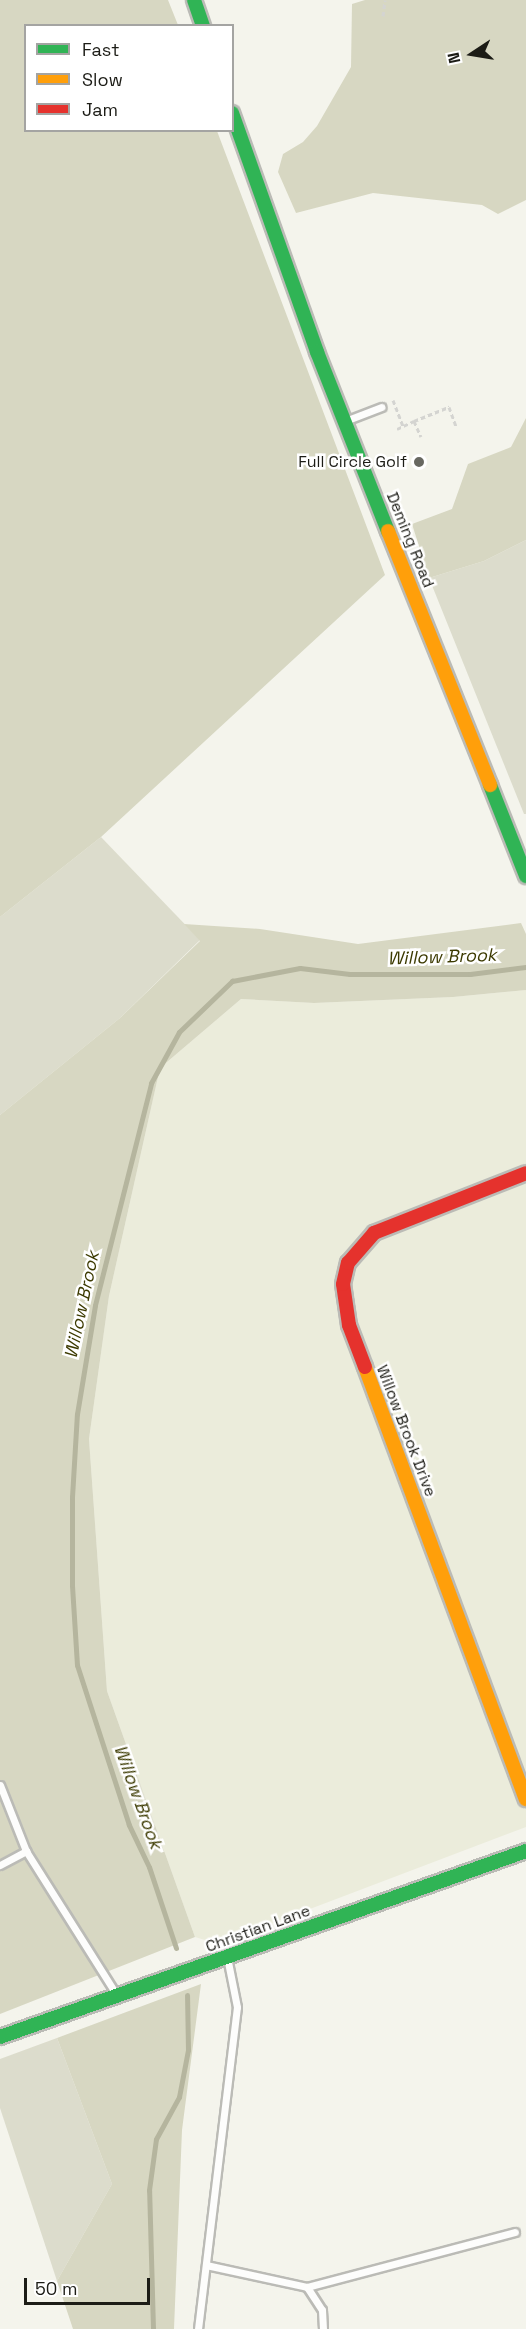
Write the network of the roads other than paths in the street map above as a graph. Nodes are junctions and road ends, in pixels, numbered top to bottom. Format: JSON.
{"nodes":[{"id":1,"x":194,"y":0,"type":"edge"},
{"id":2,"x":202,"y":24,"type":"edge"},
{"id":3,"x":234,"y":119,"type":"edge"},
{"id":4,"x":381,"y":407,"type":"dead end"},
{"id":5,"x":345,"y":421,"type":"junction"},
{"id":6,"x":526,"y":876,"type":"edge"},
{"id":7,"x":526,"y":1173,"type":"edge"},
{"id":8,"x":0,"y":1785,"type":"edge"},
{"id":9,"x":526,"y":1799,"type":"edge"},
{"id":10,"x":26,"y":1851,"type":"junction"},
{"id":11,"x":526,"y":1851,"type":"edge"},
{"id":12,"x":0,"y":1865,"type":"edge"},
{"id":13,"x":227,"y":1957,"type":"junction"},
{"id":14,"x":118,"y":1996,"type":"junction"},
{"id":15,"x":0,"y":2037,"type":"edge"},
{"id":16,"x":515,"y":2232,"type":"dead end"},
{"id":17,"x":206,"y":2265,"type":"junction"},
{"id":18,"x":307,"y":2287,"type":"junction"},
{"id":19,"x":198,"y":2329,"type":"edge"},
{"id":20,"x":323,"y":2329,"type":"edge"}],
"edges":[{"from":1,"to":2,"type":"street"},
{"from":3,"to":5,"type":"street","name":"Deming Road"},
{"from":4,"to":5,"type":"lane"},
{"from":5,"to":6,"type":"street","name":"Deming Road"},
{"from":7,"to":9,"type":"street","name":"Willow Brook Drive"},
{"from":8,"to":10,"type":"lane"},
{"from":10,"to":12,"type":"lane"},
{"from":10,"to":14,"type":"lane"},
{"from":11,"to":13,"type":"street","name":"Christian Lane"},
{"from":13,"to":14,"type":"street","name":"Christian Lane"},
{"from":13,"to":17,"type":"lane"},
{"from":14,"to":15,"type":"street","name":"Christian Lane"},
{"from":16,"to":18,"type":"lane"},
{"from":17,"to":18,"type":"lane"},
{"from":17,"to":19,"type":"lane"},
{"from":18,"to":20,"type":"lane"}]}
